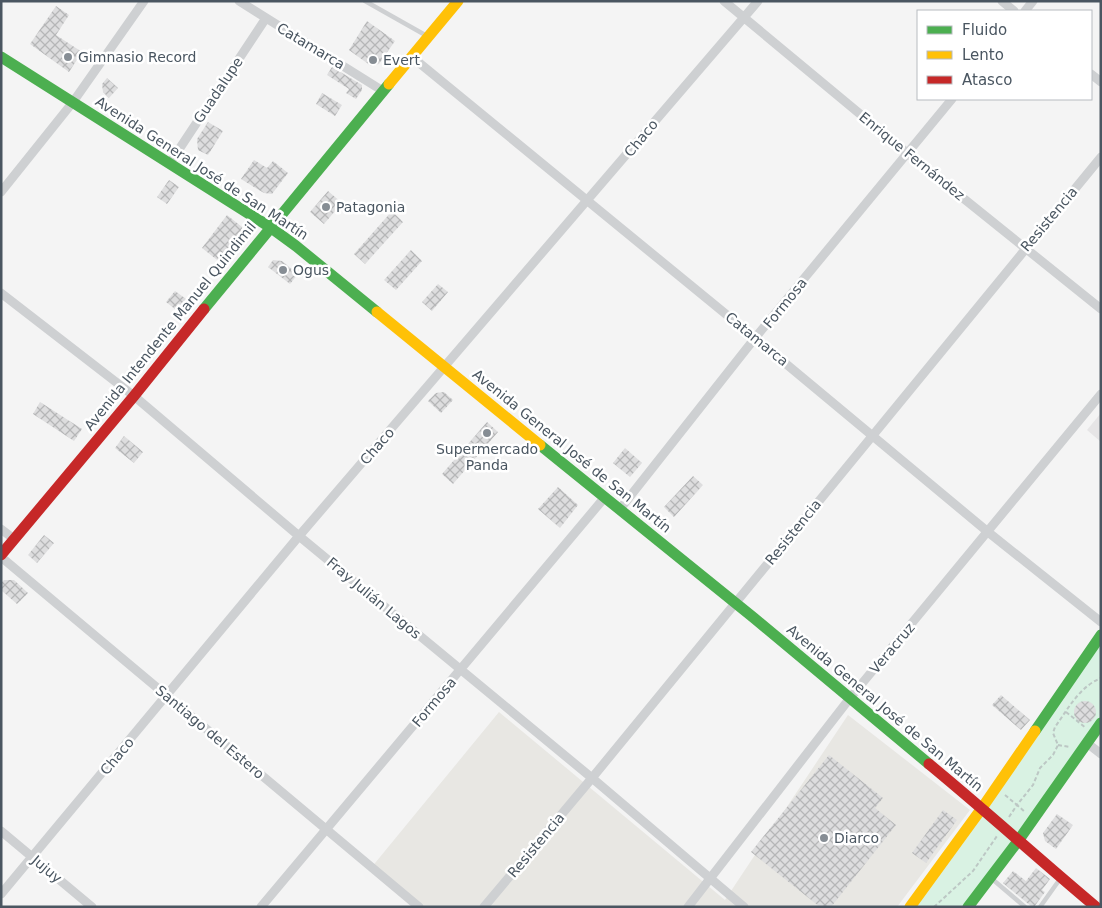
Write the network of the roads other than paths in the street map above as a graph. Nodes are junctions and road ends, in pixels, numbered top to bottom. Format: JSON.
{"nodes":[{"id":1,"x":144,"y":1,"type":"edge"},
{"id":2,"x":239,"y":1,"type":"edge"},
{"id":3,"x":365,"y":1,"type":"edge"},
{"id":4,"x":458,"y":1,"type":"edge"},
{"id":5,"x":724,"y":1,"type":"edge"},
{"id":6,"x":758,"y":1,"type":"edge"},
{"id":7,"x":1002,"y":1,"type":"edge"},
{"id":8,"x":1013,"y":10,"type":"edge"},
{"id":9,"x":266,"y":18,"type":"junction"},
{"id":10,"x":744,"y":18,"type":"junction"},
{"id":11,"x":428,"y":37,"type":"junction"},
{"id":12,"x":1,"y":57,"type":"edge"},
{"id":13,"x":412,"y":57,"type":"junction"},
{"id":14,"x":383,"y":91,"type":"junction"},
{"id":15,"x":951,"y":100,"type":"edge"},
{"id":16,"x":73,"y":102,"type":"junction"},
{"id":17,"x":907,"y":153,"type":"junction"},
{"id":18,"x":1101,"y":157,"type":"edge"},
{"id":19,"x":170,"y":163,"type":"junction"},
{"id":20,"x":1,"y":192,"type":"edge"},
{"id":21,"x":587,"y":201,"type":"junction"},
{"id":22,"x":270,"y":227,"type":"junction"},
{"id":23,"x":1026,"y":248,"type":"junction"},
{"id":24,"x":1,"y":293,"type":"edge"},
{"id":25,"x":1101,"y":309,"type":"edge"},
{"id":26,"x":755,"y":338,"type":"junction"},
{"id":27,"x":444,"y":368,"type":"junction"},
{"id":28,"x":1101,"y":394,"type":"edge"},
{"id":29,"x":134,"y":396,"type":"junction"},
{"id":30,"x":872,"y":435,"type":"junction"},
{"id":31,"x":605,"y":497,"type":"junction"},
{"id":32,"x":620,"y":509,"type":"junction"},
{"id":33,"x":1,"y":529,"type":"edge"},
{"id":34,"x":988,"y":532,"type":"junction"},
{"id":35,"x":299,"y":536,"type":"junction"},
{"id":36,"x":14,"y":539,"type":"junction"},
{"id":37,"x":1,"y":556,"type":"edge"},
{"id":38,"x":735,"y":603,"type":"junction"},
{"id":39,"x":1101,"y":622,"type":"edge"},
{"id":40,"x":1101,"y":635,"type":"edge"},
{"id":41,"x":461,"y":670,"type":"junction"},
{"id":42,"x":167,"y":696,"type":"junction"},
{"id":43,"x":850,"y":698,"type":"junction"},
{"id":44,"x":1101,"y":723,"type":"edge"},
{"id":45,"x":1087,"y":743,"type":"junction"},
{"id":46,"x":1101,"y":754,"type":"edge"},
{"id":47,"x":592,"y":778,"type":"junction"},
{"id":48,"x":982,"y":808,"type":"junction"},
{"id":49,"x":326,"y":829,"type":"junction"},
{"id":50,"x":1,"y":831,"type":"edge"},
{"id":51,"x":1018,"y":841,"type":"junction"},
{"id":52,"x":33,"y":857,"type":"junction"},
{"id":53,"x":990,"y":877,"type":"junction"},
{"id":54,"x":710,"y":878,"type":"junction"},
{"id":55,"x":1061,"y":878,"type":"junction"},
{"id":56,"x":1,"y":894,"type":"edge"},
{"id":57,"x":92,"y":907,"type":"edge"},
{"id":58,"x":261,"y":907,"type":"edge"},
{"id":59,"x":419,"y":907,"type":"edge"},
{"id":60,"x":484,"y":907,"type":"edge"},
{"id":61,"x":688,"y":907,"type":"edge"},
{"id":62,"x":744,"y":907,"type":"edge"},
{"id":63,"x":910,"y":907,"type":"edge"},
{"id":64,"x":968,"y":907,"type":"edge"},
{"id":65,"x":1024,"y":907,"type":"edge"},
{"id":66,"x":1040,"y":907,"type":"edge"},
{"id":67,"x":1096,"y":907,"type":"edge"}],
"edges":[{"from":1,"to":16,"type":"street"},
{"from":2,"to":9,"type":"street","name":"Catamarca"},
{"from":3,"to":11,"type":"lane"},
{"from":4,"to":11,"type":"main road","name":"Avenida Intendente Manuel Quindimil"},
{"from":5,"to":10,"type":"street","name":"Enrique Fernández"},
{"from":6,"to":10,"type":"street","name":"Chaco"},
{"from":7,"to":8,"type":"street"},
{"from":9,"to":14,"type":"street","name":"Catamarca"},
{"from":9,"to":19,"type":"street","name":"Guadalupe"},
{"from":10,"to":17,"type":"street","name":"Enrique Fernández"},
{"from":10,"to":21,"type":"street","name":"Chaco"},
{"from":11,"to":13,"type":"main road","name":"Avenida Intendente Manuel Quindimil"},
{"from":12,"to":16,"type":"main road","name":"Avenida General José de San Martín"},
{"from":13,"to":14,"type":"main road","name":"Avenida Intendente Manuel Quindimil"},
{"from":13,"to":21,"type":"street","name":"Catamarca"},
{"from":14,"to":22,"type":"main road","name":"Avenida Intendente Manuel Quindimil"},
{"from":15,"to":17,"type":"street","name":"Formosa"},
{"from":16,"to":19,"type":"main road","name":"Avenida General José de San Martín"},
{"from":16,"to":20,"type":"street"},
{"from":17,"to":23,"type":"street","name":"Enrique Fernández"},
{"from":17,"to":26,"type":"street","name":"Formosa"},
{"from":18,"to":23,"type":"street","name":"Resistencia"},
{"from":19,"to":22,"type":"main road","name":"Avenida General José de San Martín"},
{"from":21,"to":26,"type":"street","name":"Catamarca"},
{"from":21,"to":27,"type":"street","name":"Chaco"},
{"from":22,"to":27,"type":"main road","name":"Avenida General José de San Martín"},
{"from":22,"to":29,"type":"main road","name":"Avenida Intendente Manuel Quindimil"},
{"from":23,"to":25,"type":"street","name":"Enrique Fernández"},
{"from":23,"to":30,"type":"street","name":"Resistencia"},
{"from":24,"to":29,"type":"street","name":"Fray Julián Lagos"},
{"from":26,"to":30,"type":"street","name":"Catamarca"},
{"from":26,"to":32,"type":"street","name":"Formosa"},
{"from":27,"to":31,"type":"main road","name":"Avenida General José de San Martín"},
{"from":27,"to":35,"type":"street","name":"Chaco"},
{"from":28,"to":34,"type":"street","name":"Veracruz"},
{"from":29,"to":35,"type":"street","name":"Fray Julián Lagos"},
{"from":29,"to":36,"type":"main road","name":"Avenida Intendente Manuel Quindimil"},
{"from":30,"to":34,"type":"street","name":"Catamarca"},
{"from":30,"to":38,"type":"street","name":"Resistencia"},
{"from":31,"to":32,"type":"main road","name":"Avenida General José de San Martín"},
{"from":31,"to":41,"type":"street","name":"Formosa"},
{"from":32,"to":38,"type":"main road","name":"Avenida General José de San Martín"},
{"from":33,"to":36,"type":"street"},
{"from":34,"to":39,"type":"street","name":"Catamarca"},
{"from":34,"to":43,"type":"street","name":"Veracruz"},
{"from":35,"to":41,"type":"street","name":"Fray Julián Lagos"},
{"from":35,"to":42,"type":"street","name":"Chaco"},
{"from":36,"to":37,"type":"main road","name":"Avenida Intendente Manuel Quindimil"},
{"from":37,"to":42,"type":"street","name":"Santiago del Estero"},
{"from":38,"to":43,"type":"main road","name":"Avenida General José de San Martín"},
{"from":38,"to":47,"type":"street","name":"Resistencia"},
{"from":40,"to":48,"type":"main road"},
{"from":41,"to":47,"type":"street","name":"Fray Julián Lagos"},
{"from":41,"to":49,"type":"street","name":"Formosa"},
{"from":42,"to":49,"type":"street","name":"Santiago del Estero"},
{"from":42,"to":52,"type":"street","name":"Chaco"},
{"from":43,"to":48,"type":"main road","name":"Avenida General José de San Martín"},
{"from":43,"to":54,"type":"street","name":"Veracruz"},
{"from":44,"to":45,"type":"main road"},
{"from":45,"to":46,"type":"street"},
{"from":45,"to":51,"type":"main road"},
{"from":47,"to":54,"type":"street","name":"Fray Julián Lagos"},
{"from":47,"to":60,"type":"street","name":"Resistencia"},
{"from":48,"to":51,"type":"main road","name":"Avenida General José de San Martín"},
{"from":48,"to":63,"type":"main road"},
{"from":49,"to":58,"type":"street","name":"Formosa"},
{"from":49,"to":59,"type":"street","name":"Santiago del Estero"},
{"from":50,"to":52,"type":"street","name":"Jujuy"},
{"from":51,"to":53,"type":"main road"},
{"from":51,"to":55,"type":"main road","name":"Avenida General José de San Martín"},
{"from":52,"to":56,"type":"street","name":"Chaco"},
{"from":52,"to":57,"type":"street","name":"Jujuy"},
{"from":53,"to":64,"type":"main road"},
{"from":53,"to":65,"type":"lane"},
{"from":54,"to":61,"type":"street","name":"Veracruz"},
{"from":54,"to":62,"type":"street","name":"Fray Julián Lagos"},
{"from":55,"to":66,"type":"lane"},
{"from":55,"to":67,"type":"main road","name":"Avenida General José de San Martín"}]}
